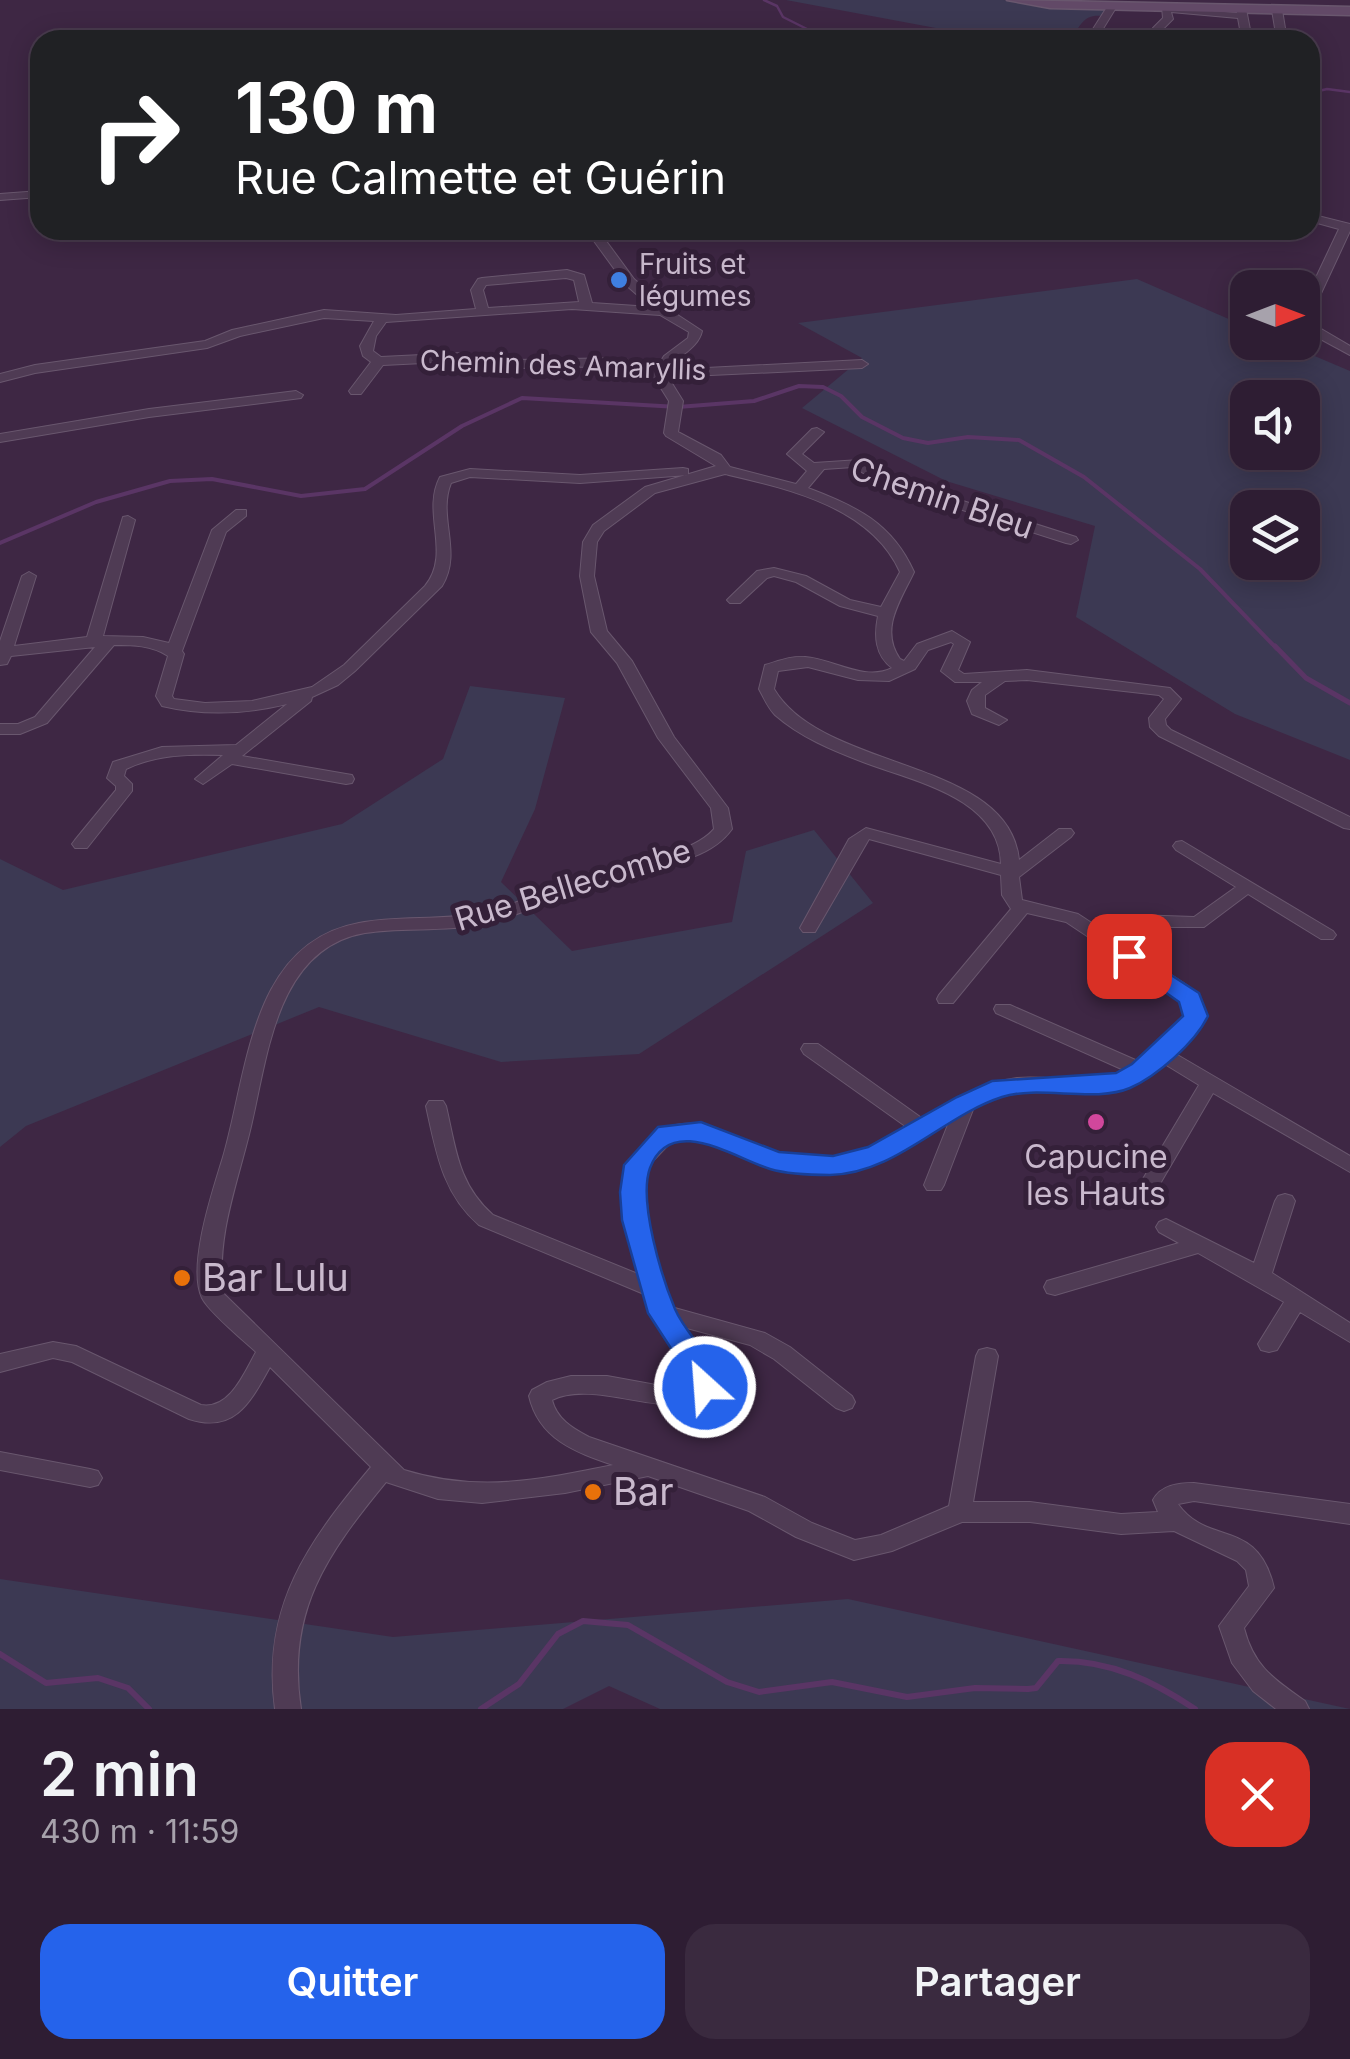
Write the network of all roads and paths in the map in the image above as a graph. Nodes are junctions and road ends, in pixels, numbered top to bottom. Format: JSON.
{"nodes":[{"id":1,"x":1014,"y":0,"type":"edge"},
{"id":2,"x":1112,"y":6,"type":"junction"},
{"id":3,"x":1277,"y":10,"type":"junction"},
{"id":4,"x":1350,"y":11,"type":"edge"},
{"id":5,"x":1242,"y":12,"type":"junction"},
{"id":6,"x":1097,"y":30,"type":"edge"},
{"id":7,"x":1156,"y":30,"type":"edge"},
{"id":8,"x":1245,"y":30,"type":"edge"},
{"id":9,"x":1280,"y":30,"type":"edge"},
{"id":10,"x":30,"y":195,"type":"edge"},
{"id":11,"x":0,"y":197,"type":"edge"},
{"id":12,"x":1320,"y":220,"type":"edge"},
{"id":13,"x":1348,"y":228,"type":"edge"},
{"id":14,"x":599,"y":240,"type":"edge"},
{"id":15,"x":586,"y":306,"type":"junction"},
{"id":16,"x":483,"y":311,"type":"junction"},
{"id":17,"x":663,"y":311,"type":"junction"},
{"id":18,"x":382,"y":319,"type":"junction"},
{"id":19,"x":1350,"y":351,"type":"edge"},
{"id":20,"x":379,"y":361,"type":"junction"},
{"id":21,"x":862,"y":364,"type":"dead end"},
{"id":22,"x":659,"y":374,"type":"junction"},
{"id":23,"x":0,"y":378,"type":"edge"},
{"id":24,"x":356,"y":391,"type":"dead end"},
{"id":25,"x":296,"y":395,"type":"dead end"},
{"id":26,"x":817,"y":432,"type":"dead end"},
{"id":27,"x":0,"y":438,"type":"edge"},
{"id":28,"x":814,"y":468,"type":"junction"},
{"id":29,"x":726,"y":470,"type":"junction"},
{"id":30,"x":799,"y":489,"type":"junction"},
{"id":31,"x":241,"y":513,"type":"dead end"},
{"id":32,"x":128,"y":520,"type":"dead end"},
{"id":33,"x":1071,"y":540,"type":"dead end"},
{"id":34,"x":29,"y":576,"type":"dead end"},
{"id":35,"x":735,"y":600,"type":"dead end"},
{"id":36,"x":885,"y":613,"type":"junction"},
{"id":37,"x":101,"y":642,"type":"junction"},
{"id":38,"x":174,"y":652,"type":"junction"},
{"id":39,"x":2,"y":655,"type":"edge"},
{"id":40,"x":903,"y":668,"type":"junction"},
{"id":41,"x":1011,"y":674,"type":"junction"},
{"id":42,"x":310,"y":694,"type":"junction"},
{"id":43,"x":999,"y":720,"type":"dead end"},
{"id":44,"x":0,"y":729,"type":"edge"},
{"id":45,"x":234,"y":754,"type":"junction"},
{"id":46,"x":204,"y":779,"type":"dead end"},
{"id":47,"x":346,"y":780,"type":"dead end"},
{"id":48,"x":1350,"y":824,"type":"edge"},
{"id":49,"x":1065,"y":834,"type":"dead end"},
{"id":50,"x":81,"y":844,"type":"dead end"},
{"id":51,"x":1182,"y":846,"type":"dead end"},
{"id":52,"x":1012,"y":873,"type":"junction"},
{"id":53,"x":1248,"y":886,"type":"junction"},
{"id":54,"x":1022,"y":907,"type":"junction"},
{"id":55,"x":810,"y":928,"type":"dead end"},
{"id":56,"x":1327,"y":935,"type":"dead end"},
{"id":57,"x":1104,"y":938,"type":"junction"},
{"id":58,"x":946,"y":999,"type":"dead end"},
{"id":59,"x":1003,"y":1009,"type":"dead end"},
{"id":60,"x":811,"y":1049,"type":"dead end"},
{"id":61,"x":1160,"y":1053,"type":"junction"},
{"id":62,"x":1141,"y":1070,"type":"junction"},
{"id":63,"x":1210,"y":1082,"type":"junction"},
{"id":64,"x":966,"y":1103,"type":"junction"},
{"id":65,"x":436,"y":1106,"type":"dead end"},
{"id":66,"x":922,"y":1128,"type":"junction"},
{"id":67,"x":1350,"y":1165,"type":"edge"},
{"id":68,"x":934,"y":1185,"type":"dead end"},
{"id":69,"x":1147,"y":1189,"type":"dead end"},
{"id":70,"x":1286,"y":1202,"type":"dead end"},
{"id":71,"x":1166,"y":1227,"type":"dead end"},
{"id":72,"x":1200,"y":1244,"type":"junction"},
{"id":73,"x":1260,"y":1276,"type":"junction"},
{"id":74,"x":1055,"y":1287,"type":"dead end"},
{"id":75,"x":1296,"y":1300,"type":"junction"},
{"id":76,"x":659,"y":1301,"type":"junction"},
{"id":77,"x":1348,"y":1327,"type":"edge"},
{"id":78,"x":1269,"y":1344,"type":"dead end"},
{"id":79,"x":266,"y":1354,"type":"junction"},
{"id":80,"x":987,"y":1356,"type":"dead end"},
{"id":81,"x":2,"y":1365,"type":"edge"},
{"id":82,"x":844,"y":1402,"type":"dead end"},
{"id":83,"x":0,"y":1461,"type":"edge"},
{"id":84,"x":384,"y":1466,"type":"junction"},
{"id":85,"x":648,"y":1467,"type":"junction"},
{"id":86,"x":90,"y":1478,"type":"dead end"},
{"id":87,"x":960,"y":1512,"type":"junction"},
{"id":88,"x":1350,"y":1514,"type":"edge"},
{"id":89,"x":1177,"y":1521,"type":"junction"},
{"id":90,"x":288,"y":1709,"type":"edge"},
{"id":91,"x":1296,"y":1709,"type":"edge"}],
"edges":[{"from":1,"to":2,"type":"main road"},
{"from":2,"to":5,"type":"main road"},
{"from":2,"to":6,"type":"street"},
{"from":3,"to":4,"type":"main road"},
{"from":3,"to":5,"type":"main road"},
{"from":3,"to":9,"type":"street"},
{"from":5,"to":7,"type":"street"},
{"from":5,"to":8,"type":"street"},
{"from":10,"to":11,"type":"street"},
{"from":12,"to":13,"type":"street"},
{"from":13,"to":19,"type":"street"},
{"from":14,"to":17,"type":"street"},
{"from":15,"to":16,"type":"street"},
{"from":15,"to":16,"type":"street"},
{"from":15,"to":17,"type":"street"},
{"from":16,"to":18,"type":"street"},
{"from":17,"to":22,"type":"street"},
{"from":18,"to":20,"type":"street","name":"Chemin des Amaryllis"},
{"from":18,"to":23,"type":"street"},
{"from":20,"to":22,"type":"street","name":"Chemin des Amaryllis"},
{"from":20,"to":24,"type":"street"},
{"from":21,"to":22,"type":"street","name":"Chemin des Amaryllis"},
{"from":22,"to":29,"type":"street"},
{"from":25,"to":27,"type":"street"},
{"from":26,"to":28,"type":"street","name":"Chemin Bleu"},
{"from":28,"to":30,"type":"street","name":"Chemin Bleu"},
{"from":28,"to":33,"type":"street","name":"Chemin Bleu"},
{"from":29,"to":30,"type":"street"},
{"from":29,"to":42,"type":"street"},
{"from":29,"to":79,"type":"street","name":"Rue Bellecombe"},
{"from":30,"to":36,"type":"street"},
{"from":31,"to":38,"type":"street"},
{"from":32,"to":37,"type":"street"},
{"from":34,"to":39,"type":"street"},
{"from":35,"to":36,"type":"street"},
{"from":36,"to":40,"type":"street"},
{"from":37,"to":38,"type":"street"},
{"from":37,"to":39,"type":"street"},
{"from":37,"to":44,"type":"street"},
{"from":38,"to":42,"type":"street"},
{"from":40,"to":41,"type":"street"},
{"from":40,"to":52,"type":"street"},
{"from":41,"to":43,"type":"street"},
{"from":41,"to":48,"type":"street"},
{"from":42,"to":45,"type":"street"},
{"from":45,"to":46,"type":"street"},
{"from":45,"to":47,"type":"street"},
{"from":45,"to":50,"type":"street"},
{"from":49,"to":52,"type":"street"},
{"from":51,"to":53,"type":"street"},
{"from":52,"to":54,"type":"street"},
{"from":52,"to":55,"type":"street"},
{"from":53,"to":56,"type":"street"},
{"from":53,"to":57,"type":"street"},
{"from":54,"to":57,"type":"street"},
{"from":54,"to":58,"type":"street"},
{"from":57,"to":61,"type":"street"},
{"from":59,"to":62,"type":"street"},
{"from":60,"to":66,"type":"street"},
{"from":61,"to":62,"type":"street"},
{"from":61,"to":63,"type":"street"},
{"from":62,"to":64,"type":"street"},
{"from":63,"to":67,"type":"street"},
{"from":63,"to":69,"type":"street"},
{"from":64,"to":66,"type":"street"},
{"from":64,"to":68,"type":"street"},
{"from":65,"to":76,"type":"street"},
{"from":66,"to":76,"type":"street"},
{"from":70,"to":73,"type":"street"},
{"from":71,"to":72,"type":"street"},
{"from":72,"to":73,"type":"street"},
{"from":72,"to":74,"type":"street"},
{"from":73,"to":75,"type":"street"},
{"from":75,"to":77,"type":"street"},
{"from":75,"to":78,"type":"street"},
{"from":76,"to":82,"type":"street"},
{"from":76,"to":85,"type":"street"},
{"from":79,"to":81,"type":"street"},
{"from":79,"to":84,"type":"street","name":"Rue Bellecombe"},
{"from":80,"to":87,"type":"street"},
{"from":83,"to":86,"type":"street"},
{"from":84,"to":85,"type":"street","name":"Rue Bellecombe"},
{"from":84,"to":90,"type":"street"},
{"from":85,"to":87,"type":"street"},
{"from":87,"to":89,"type":"street"},
{"from":88,"to":89,"type":"street"},
{"from":89,"to":91,"type":"street"}]}
